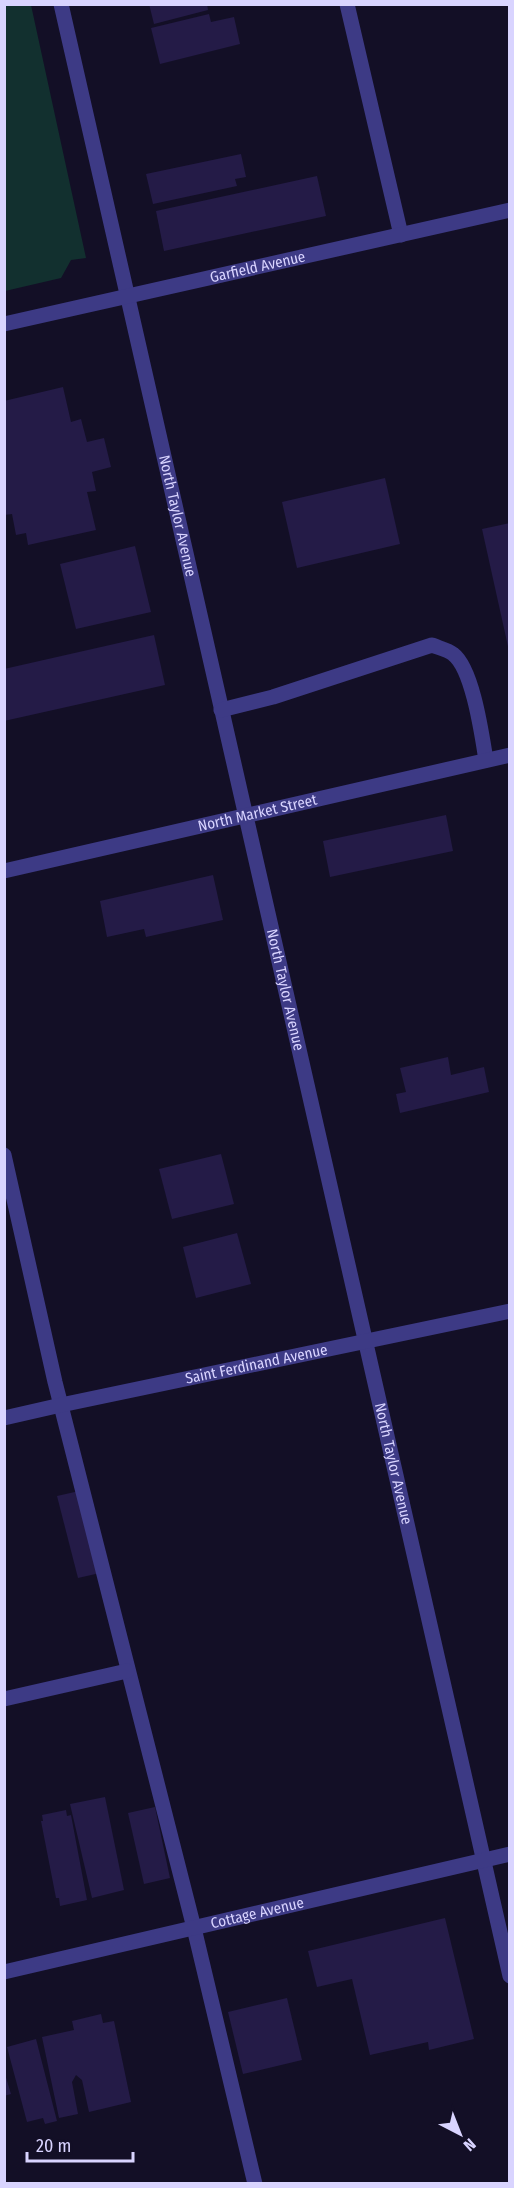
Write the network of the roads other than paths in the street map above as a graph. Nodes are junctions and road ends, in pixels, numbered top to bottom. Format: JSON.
{"nodes":[{"id":1,"x":61,"y":4,"type":"edge"},
{"id":2,"x":347,"y":4,"type":"edge"},
{"id":3,"x":510,"y":210,"type":"edge"},
{"id":4,"x":401,"y":235,"type":"junction"},
{"id":5,"x":128,"y":297,"type":"junction"},
{"id":6,"x":4,"y":324,"type":"edge"},
{"id":7,"x":221,"y":710,"type":"junction"},
{"id":8,"x":510,"y":755,"type":"edge"},
{"id":9,"x":486,"y":760,"type":"junction"},
{"id":10,"x":245,"y":814,"type":"junction"},
{"id":11,"x":4,"y":871,"type":"edge"},
{"id":12,"x":4,"y":1155,"type":"edge"},
{"id":13,"x":510,"y":1311,"type":"edge"},
{"id":14,"x":365,"y":1341,"type":"junction"},
{"id":15,"x":61,"y":1405,"type":"junction"},
{"id":16,"x":4,"y":1418,"type":"edge"},
{"id":17,"x":128,"y":1671,"type":"junction"},
{"id":18,"x":4,"y":1699,"type":"edge"},
{"id":19,"x":510,"y":1854,"type":"edge"},
{"id":20,"x":483,"y":1860,"type":"junction"},
{"id":21,"x":194,"y":1928,"type":"junction"},
{"id":22,"x":4,"y":1972,"type":"edge"},
{"id":23,"x":510,"y":1976,"type":"edge"},
{"id":24,"x":255,"y":2184,"type":"edge"}],
"edges":[{"from":1,"to":5,"type":"street","name":"North Taylor Avenue"},
{"from":2,"to":4,"type":"street"},
{"from":3,"to":4,"type":"street","name":"Garfield Avenue"},
{"from":4,"to":5,"type":"street","name":"Garfield Avenue"},
{"from":5,"to":6,"type":"street","name":"Garfield Avenue"},
{"from":5,"to":7,"type":"street","name":"North Taylor Avenue"},
{"from":7,"to":9,"type":"street"},
{"from":7,"to":10,"type":"street","name":"North Taylor Avenue"},
{"from":8,"to":9,"type":"street","name":"North Market Street"},
{"from":9,"to":10,"type":"street","name":"North Market Street"},
{"from":10,"to":11,"type":"street","name":"North Market Street"},
{"from":10,"to":14,"type":"street","name":"North Taylor Avenue"},
{"from":12,"to":15,"type":"street"},
{"from":13,"to":14,"type":"street","name":"Saint Ferdinand Avenue"},
{"from":14,"to":15,"type":"street","name":"Saint Ferdinand Avenue"},
{"from":14,"to":20,"type":"street","name":"North Taylor Avenue"},
{"from":15,"to":16,"type":"street","name":"Saint Ferdinand Avenue"},
{"from":15,"to":17,"type":"street"},
{"from":17,"to":18,"type":"street"},
{"from":17,"to":21,"type":"street"},
{"from":19,"to":20,"type":"street","name":"Cottage Avenue"},
{"from":20,"to":21,"type":"street","name":"Cottage Avenue"},
{"from":20,"to":23,"type":"street","name":"North Taylor Avenue"},
{"from":21,"to":22,"type":"street","name":"Cottage Avenue"},
{"from":21,"to":24,"type":"street"}]}
